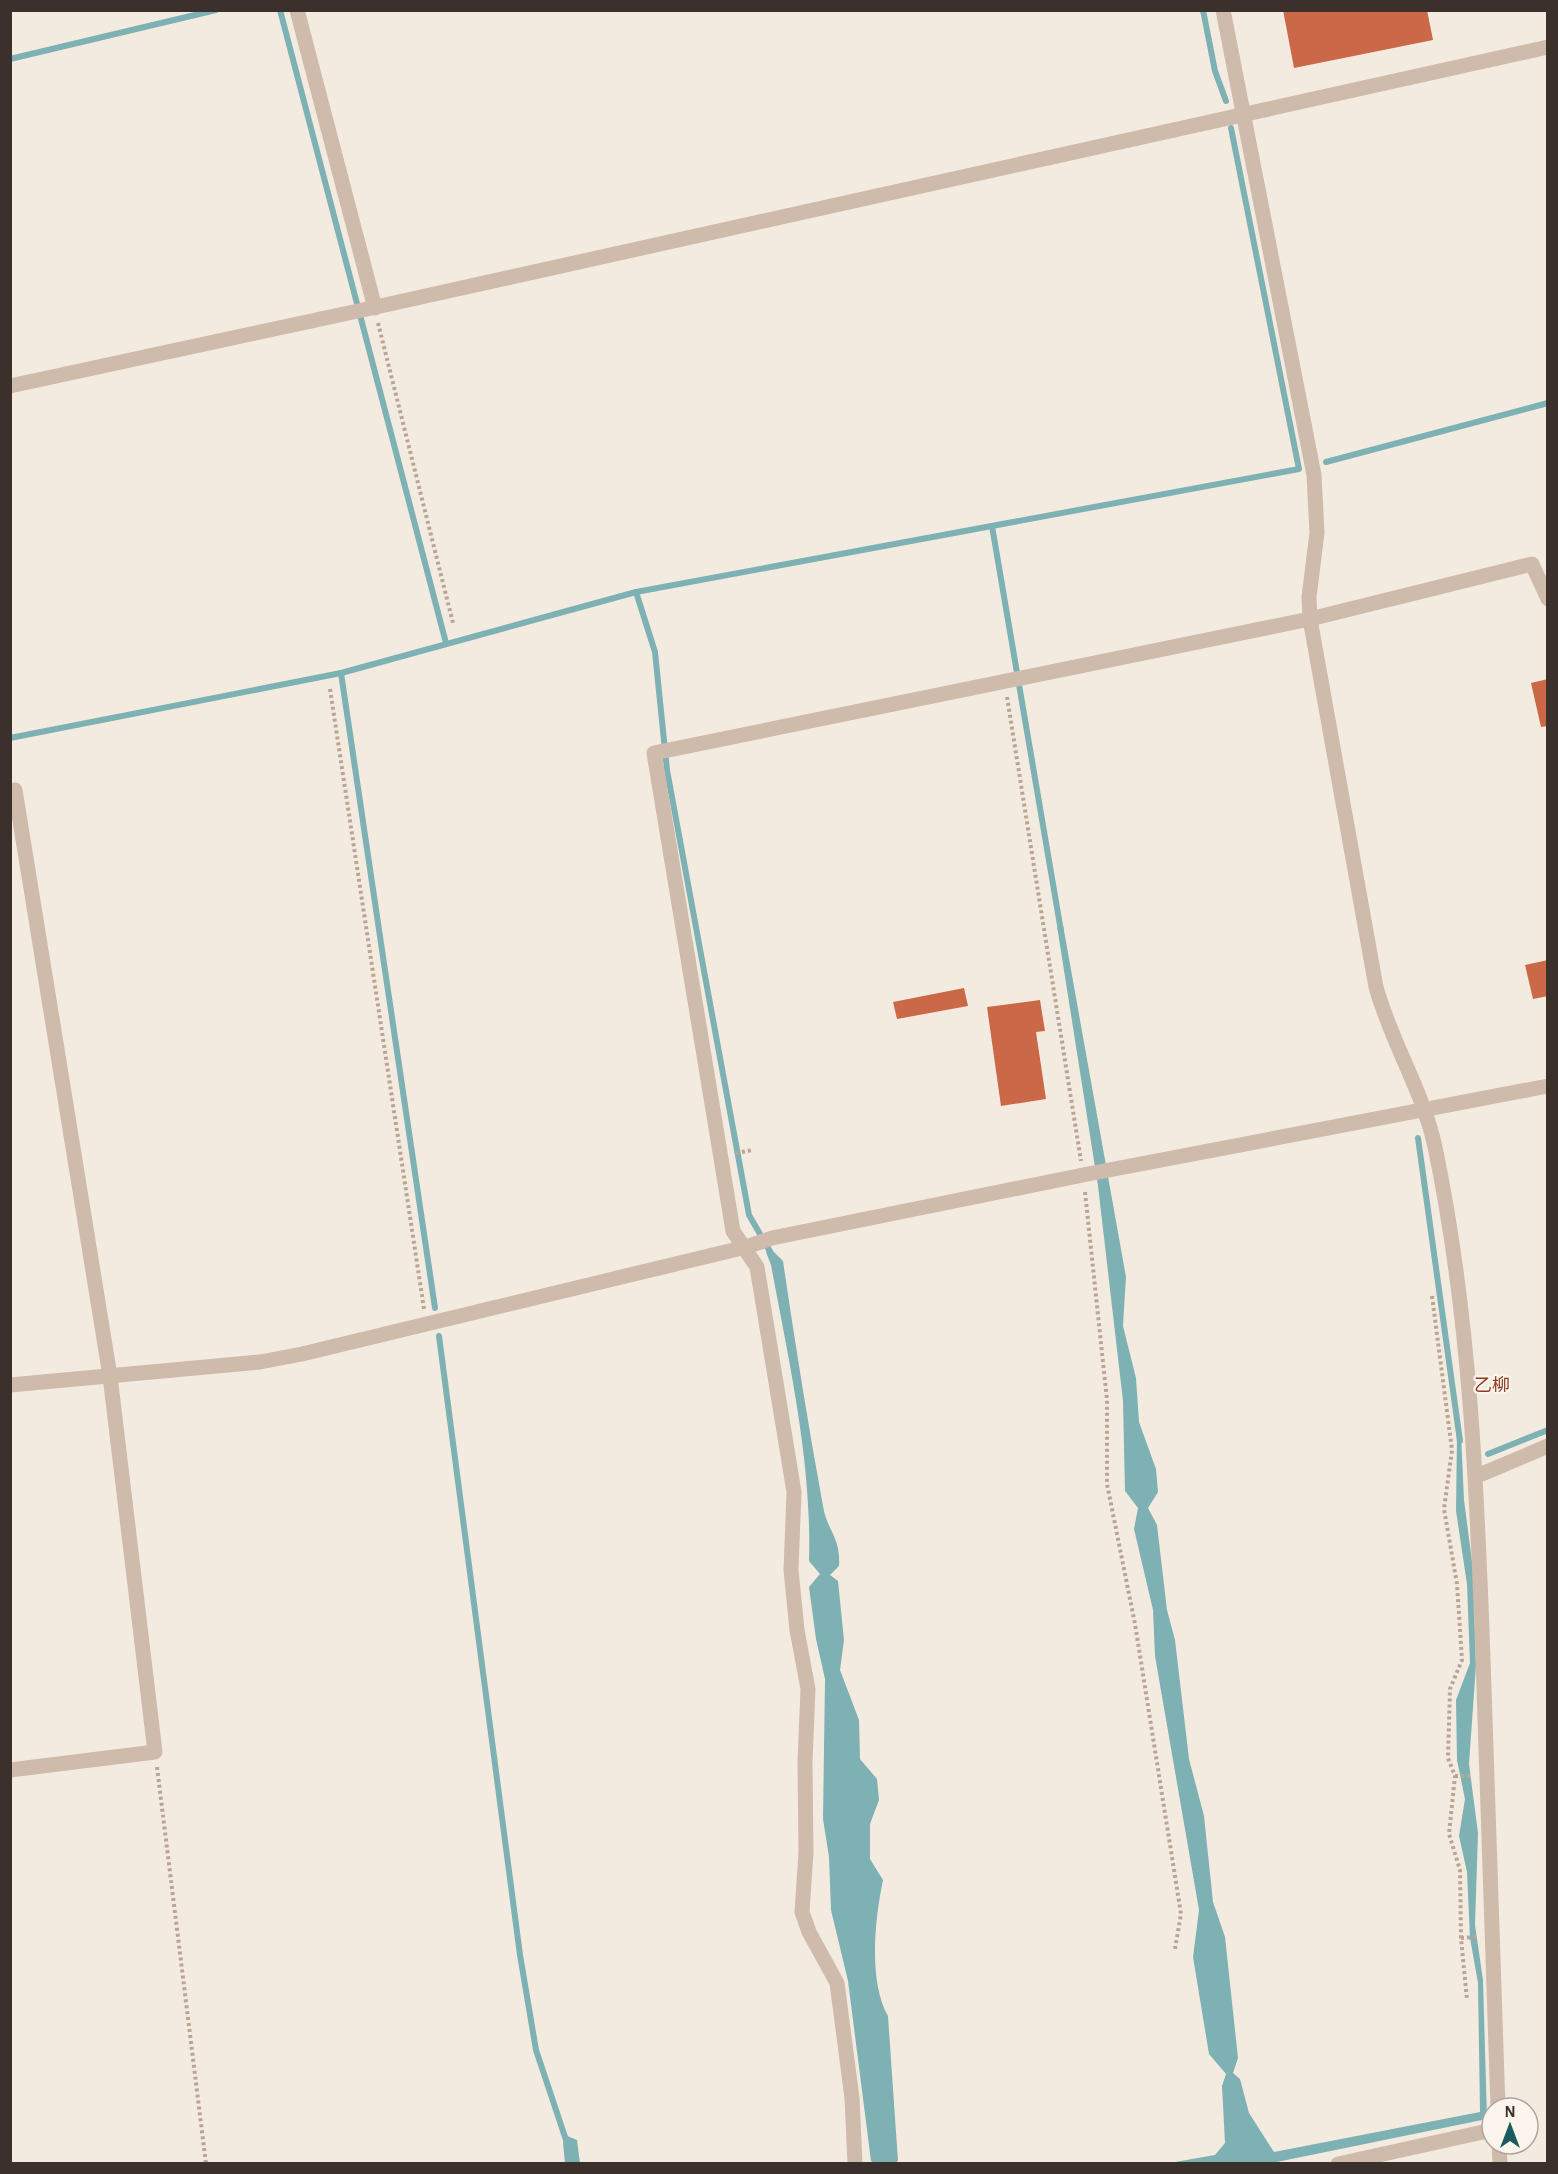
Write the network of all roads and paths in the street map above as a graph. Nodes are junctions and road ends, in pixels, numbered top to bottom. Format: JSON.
{"nodes":[{"id":1,"x":297,"y":10,"type":"edge"},
{"id":2,"x":1223,"y":10,"type":"edge"},
{"id":3,"x":1548,"y":47,"type":"edge"},
{"id":4,"x":1243,"y":113,"type":"junction"},
{"id":5,"x":365,"y":310,"type":"junction"},
{"id":6,"x":10,"y":386,"type":"edge"},
{"id":7,"x":1548,"y":598,"type":"edge"},
{"id":8,"x":1310,"y":619,"type":"junction"},
{"id":9,"x":453,"y":623,"type":"dead end"},
{"id":10,"x":1005,"y":681,"type":"junction"},
{"id":11,"x":330,"y":689,"type":"dead end"},
{"id":12,"x":15,"y":790,"type":"dead end"},
{"id":13,"x":1548,"y":1086,"type":"edge"},
{"id":14,"x":1425,"y":1110,"type":"junction"},
{"id":15,"x":1083,"y":1175,"type":"junction"},
{"id":16,"x":750,"y":1246,"type":"junction"},
{"id":17,"x":1432,"y":1296,"type":"dead end"},
{"id":18,"x":426,"y":1324,"type":"junction"},
{"id":19,"x":110,"y":1376,"type":"junction"},
{"id":20,"x":10,"y":1385,"type":"edge"},
{"id":21,"x":1548,"y":1446,"type":"edge"},
{"id":22,"x":1477,"y":1476,"type":"junction"},
{"id":23,"x":155,"y":1752,"type":"junction"},
{"id":24,"x":10,"y":1770,"type":"edge"},
{"id":25,"x":1175,"y":1949,"type":"dead end"},
{"id":26,"x":1467,"y":2000,"type":"dead end"},
{"id":27,"x":1498,"y":2096,"type":"edge"},
{"id":28,"x":1480,"y":2133,"type":"edge"},
{"id":29,"x":206,"y":2163,"type":"edge"},
{"id":30,"x":855,"y":2163,"type":"edge"},
{"id":31,"x":1338,"y":2163,"type":"edge"}],
"edges":[{"from":1,"to":5,"type":"street"},
{"from":2,"to":4,"type":"street"},
{"from":3,"to":4,"type":"street"},
{"from":4,"to":5,"type":"street"},
{"from":4,"to":8,"type":"street"},
{"from":5,"to":6,"type":"street"},
{"from":5,"to":9,"type":"path"},
{"from":7,"to":8,"type":"street"},
{"from":8,"to":10,"type":"street"},
{"from":8,"to":14,"type":"street"},
{"from":10,"to":15,"type":"path"},
{"from":10,"to":16,"type":"street"},
{"from":11,"to":18,"type":"path"},
{"from":12,"to":19,"type":"street"},
{"from":13,"to":14,"type":"street"},
{"from":14,"to":15,"type":"street"},
{"from":14,"to":22,"type":"street"},
{"from":15,"to":16,"type":"street"},
{"from":15,"to":25,"type":"path"},
{"from":16,"to":18,"type":"street"},
{"from":16,"to":30,"type":"street"},
{"from":17,"to":26,"type":"path"},
{"from":18,"to":19,"type":"street"},
{"from":19,"to":20,"type":"street"},
{"from":19,"to":23,"type":"street"},
{"from":21,"to":22,"type":"street"},
{"from":22,"to":27,"type":"street"},
{"from":23,"to":24,"type":"street"},
{"from":23,"to":29,"type":"path"},
{"from":28,"to":31,"type":"street"}]}
